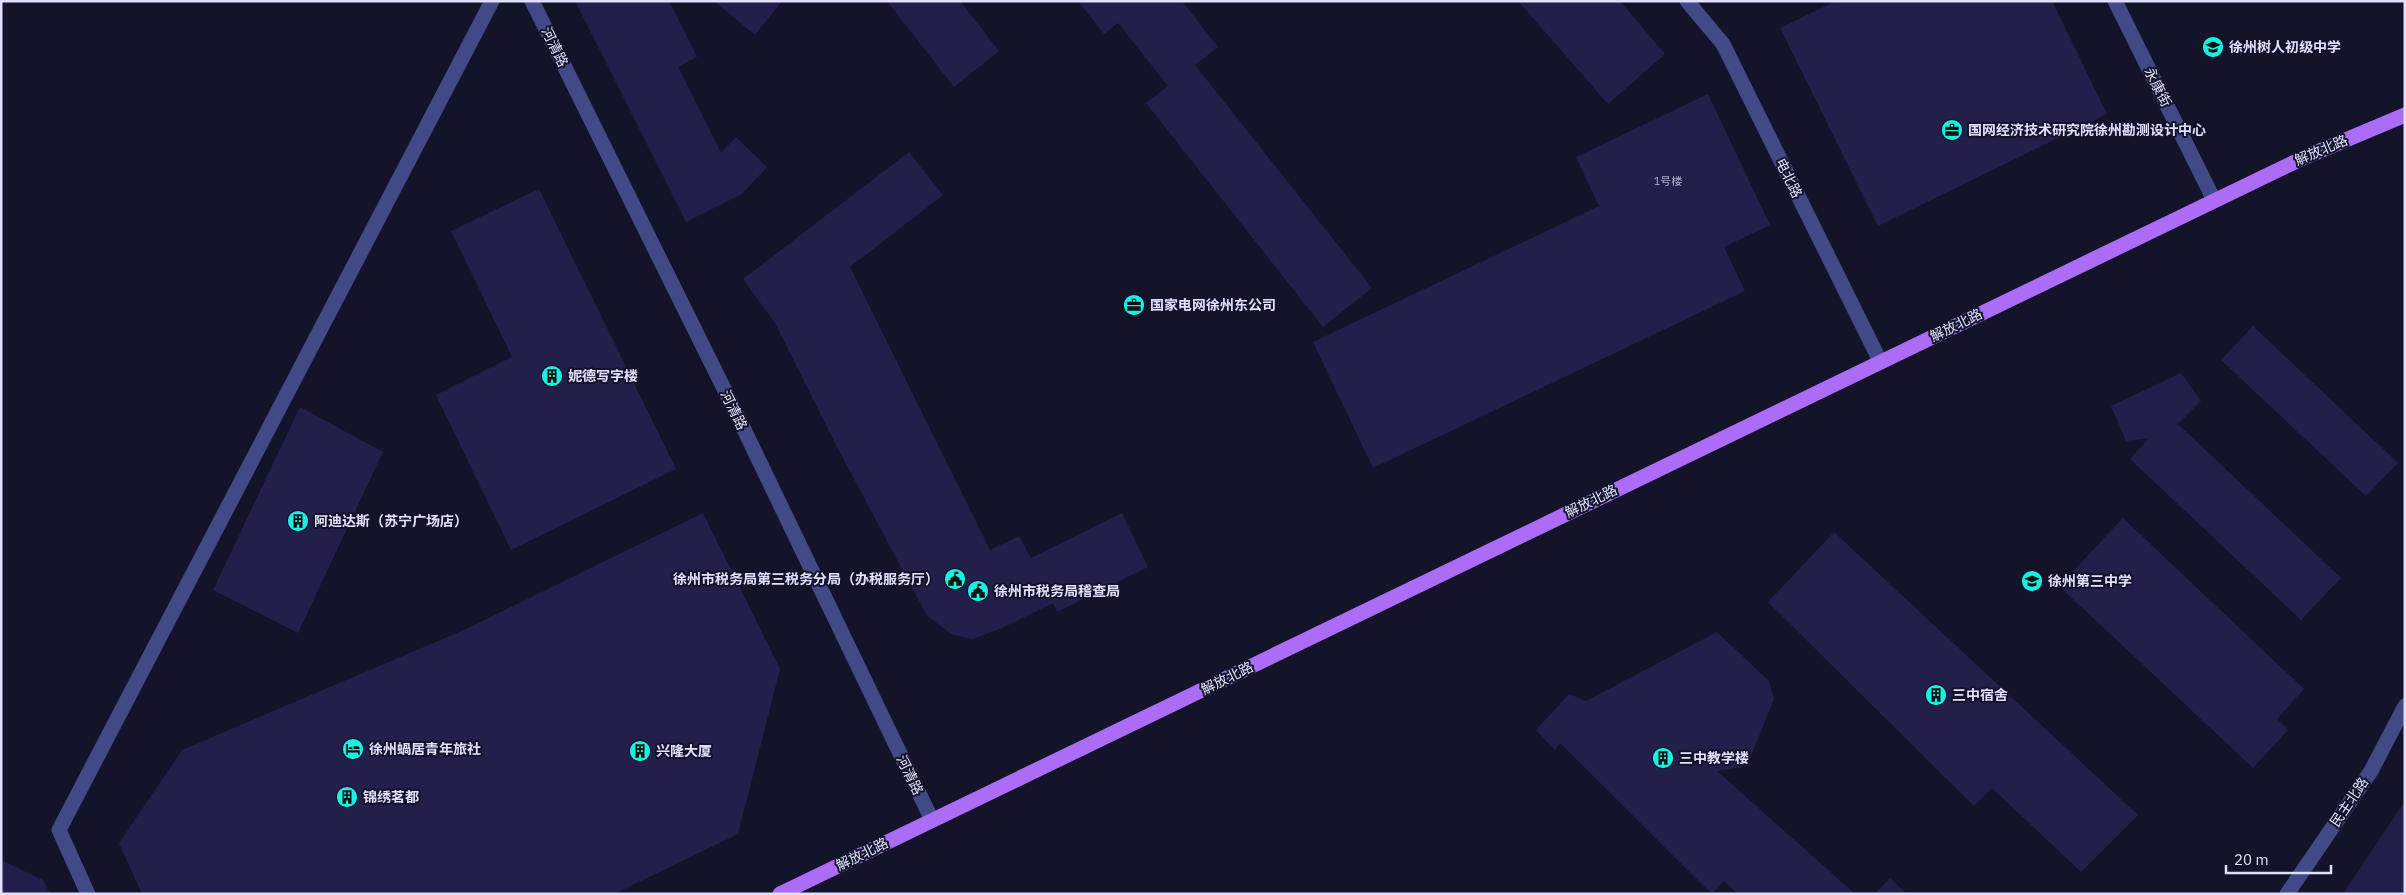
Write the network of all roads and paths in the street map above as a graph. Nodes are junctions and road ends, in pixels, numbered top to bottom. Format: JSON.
{"nodes":[{"id":1,"x":492,"y":1,"type":"edge"},
{"id":2,"x":532,"y":1,"type":"edge"},
{"id":3,"x":1687,"y":1,"type":"edge"},
{"id":4,"x":2115,"y":1,"type":"edge"},
{"id":5,"x":2405,"y":115,"type":"edge"},
{"id":6,"x":2214,"y":200,"type":"junction"},
{"id":7,"x":1880,"y":362,"type":"junction"},
{"id":8,"x":2405,"y":706,"type":"edge"},
{"id":9,"x":932,"y":820,"type":"junction"},
{"id":10,"x":88,"y":894,"type":"edge"},
{"id":11,"x":780,"y":894,"type":"edge"},
{"id":12,"x":2287,"y":894,"type":"edge"}],
"edges":[{"from":1,"to":10,"type":"street"},
{"from":2,"to":9,"type":"street","name":"河清路"},
{"from":3,"to":7,"type":"street","name":"电北路"},
{"from":4,"to":6,"type":"street","name":"永康街"},
{"from":5,"to":6,"type":"main road","name":"解放北路"},
{"from":6,"to":7,"type":"main road","name":"解放北路"},
{"from":7,"to":9,"type":"main road","name":"解放北路"},
{"from":8,"to":12,"type":"street","name":"民主北路"},
{"from":9,"to":11,"type":"main road","name":"解放北路"}]}
